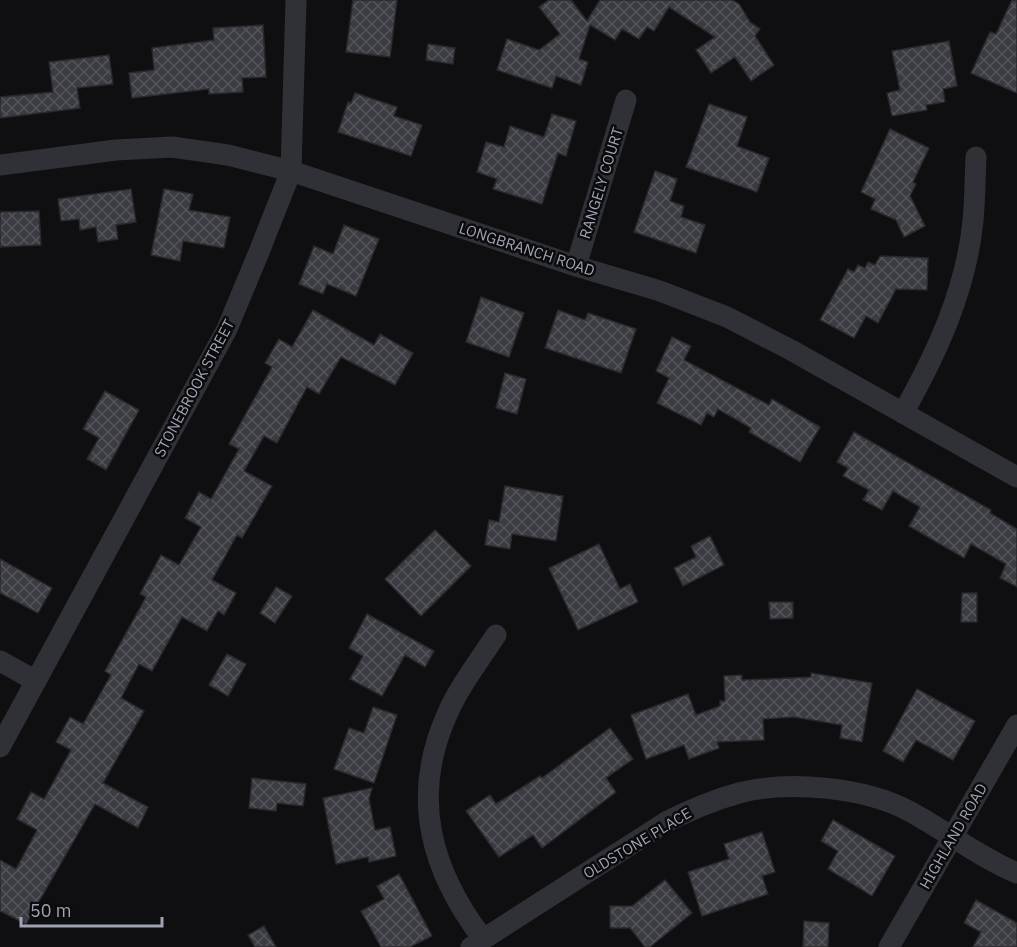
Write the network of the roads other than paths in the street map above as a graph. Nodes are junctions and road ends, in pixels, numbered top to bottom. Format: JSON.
{"nodes":[{"id":1,"x":296,"y":0,"type":"edge"},
{"id":2,"x":626,"y":100,"type":"dead end"},
{"id":3,"x":976,"y":157,"type":"dead end"},
{"id":4,"x":0,"y":165,"type":"edge"},
{"id":5,"x":291,"y":171,"type":"junction"},
{"id":6,"x":576,"y":266,"type":"junction"},
{"id":7,"x":903,"y":413,"type":"junction"},
{"id":8,"x":1017,"y":477,"type":"edge"},
{"id":9,"x":496,"y":635,"type":"dead end"},
{"id":10,"x":0,"y":661,"type":"edge"},
{"id":11,"x":36,"y":681,"type":"junction"},
{"id":12,"x":1017,"y":725,"type":"edge"},
{"id":13,"x":0,"y":747,"type":"edge"},
{"id":14,"x":953,"y":836,"type":"junction"},
{"id":15,"x":1017,"y":873,"type":"edge"},
{"id":16,"x":477,"y":943,"type":"edge"},
{"id":17,"x":889,"y":947,"type":"edge"}],
"edges":[{"from":1,"to":5,"type":"street","name":"STONEBROOK STREET"},
{"from":2,"to":6,"type":"street","name":"RANGELY COURT"},
{"from":3,"to":7,"type":"street"},
{"from":4,"to":5,"type":"street","name":"LONGBRANCH ROAD"},
{"from":5,"to":6,"type":"street","name":"LONGBRANCH ROAD"},
{"from":5,"to":11,"type":"street","name":"STONEBROOK STREET"},
{"from":6,"to":7,"type":"street","name":"LONGBRANCH ROAD"},
{"from":7,"to":8,"type":"street","name":"LONGBRANCH ROAD"},
{"from":9,"to":16,"type":"street"},
{"from":10,"to":11,"type":"street"},
{"from":11,"to":13,"type":"street","name":"STONEBROOK STREET"},
{"from":12,"to":14,"type":"street","name":"HIGHLAND ROAD"},
{"from":14,"to":15,"type":"street","name":"OLDSTONE PLACE"},
{"from":14,"to":16,"type":"street","name":"OLDSTONE PLACE"},
{"from":14,"to":17,"type":"street","name":"HIGHLAND ROAD"}]}
